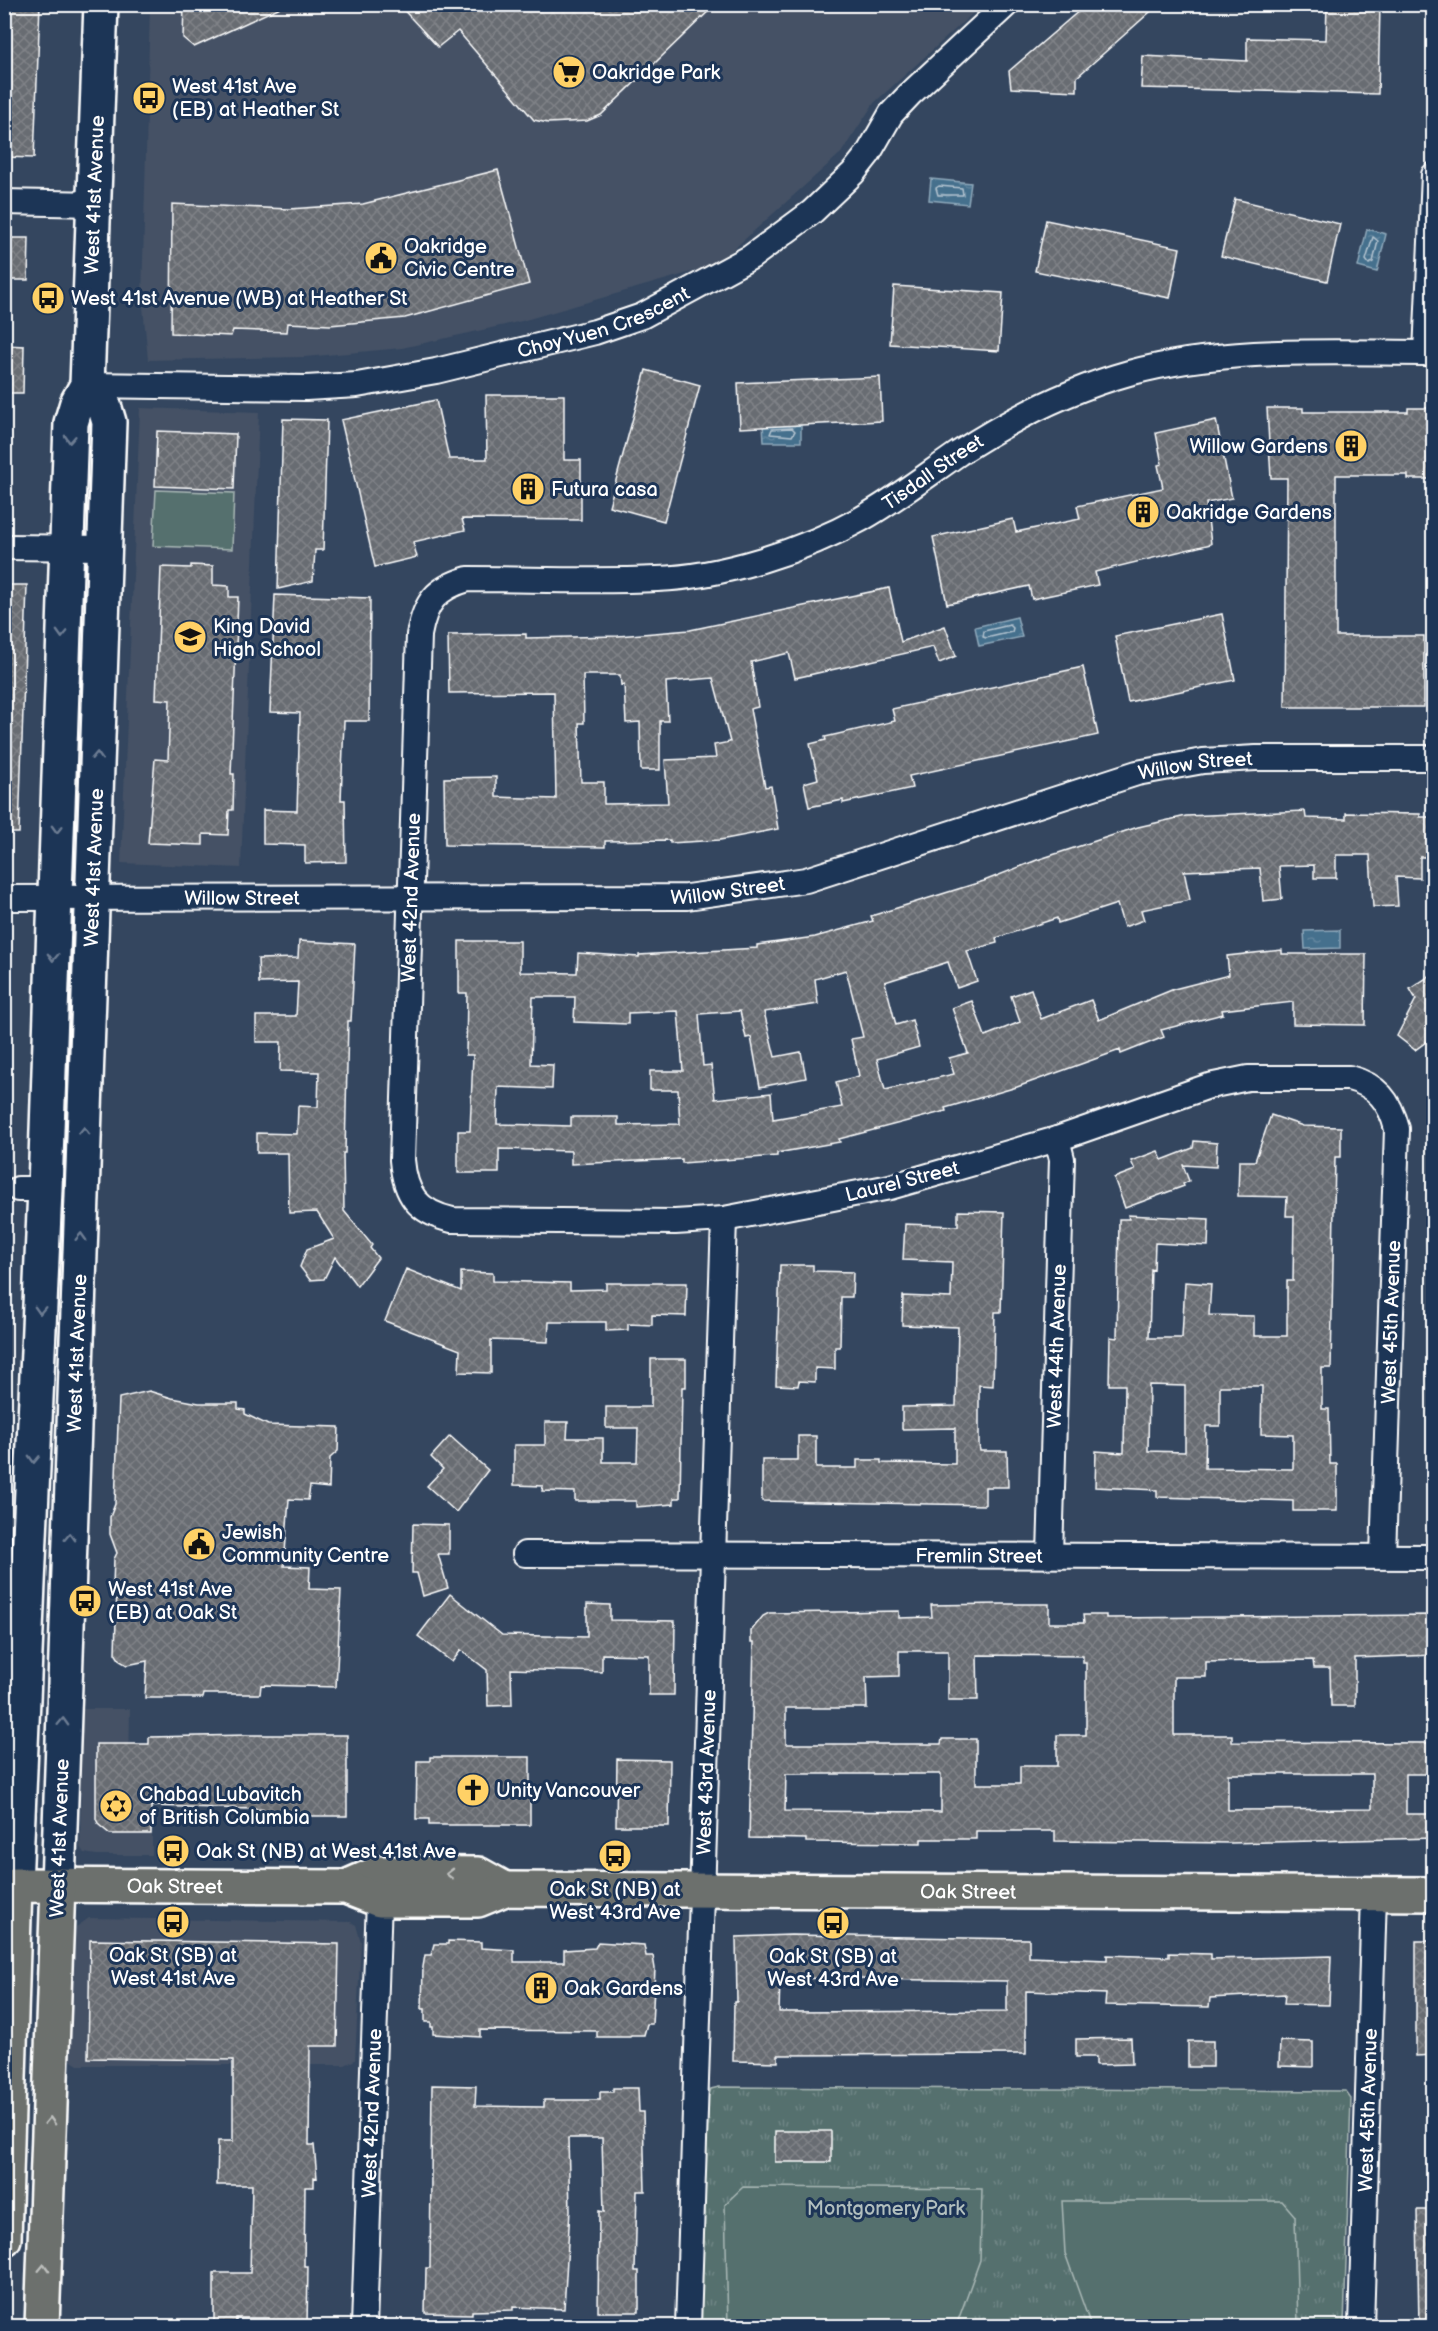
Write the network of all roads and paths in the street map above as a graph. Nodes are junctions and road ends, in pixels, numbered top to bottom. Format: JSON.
{"nodes":[{"id":1,"x":101,"y":4,"type":"edge"},
{"id":2,"x":1007,"y":4,"type":"edge"},
{"id":3,"x":1434,"y":175,"type":"edge"},
{"id":4,"x":4,"y":202,"type":"edge"},
{"id":5,"x":94,"y":204,"type":"junction"},
{"id":6,"x":1430,"y":353,"type":"edge"},
{"id":7,"x":87,"y":385,"type":"junction"},
{"id":8,"x":4,"y":547,"type":"edge"},
{"id":9,"x":65,"y":548,"type":"junction"},
{"id":10,"x":104,"y":548,"type":"junction"},
{"id":11,"x":435,"y":597,"type":"joint"},
{"id":12,"x":1434,"y":758,"type":"edge"},
{"id":13,"x":4,"y":898,"type":"edge"},
{"id":14,"x":54,"y":898,"type":"junction"},
{"id":15,"x":93,"y":898,"type":"junction"},
{"id":16,"x":408,"y":898,"type":"junction"},
{"id":17,"x":1379,"y":1092,"type":"joint"},
{"id":18,"x":1057,"y":1139,"type":"junction"},
{"id":19,"x":32,"y":1189,"type":"junction"},
{"id":20,"x":82,"y":1190,"type":"junction"},
{"id":21,"x":414,"y":1200,"type":"joint"},
{"id":22,"x":724,"y":1219,"type":"junction"},
{"id":23,"x":713,"y":1553,"type":"junction"},
{"id":24,"x":525,"y":1554,"type":"dead end"},
{"id":25,"x":1050,"y":1554,"type":"junction"},
{"id":26,"x":1383,"y":1556,"type":"junction"},
{"id":27,"x":1434,"y":1557,"type":"edge"},
{"id":28,"x":17,"y":1594,"type":"edge"},
{"id":29,"x":68,"y":1595,"type":"junction"},
{"id":30,"x":10,"y":1885,"type":"edge"},
{"id":31,"x":58,"y":1885,"type":"junction"},
{"id":32,"x":346,"y":1887,"type":"junction"},
{"id":33,"x":505,"y":1889,"type":"junction"},
{"id":34,"x":704,"y":1891,"type":"junction"},
{"id":35,"x":1374,"y":1894,"type":"junction"},
{"id":36,"x":1434,"y":1894,"type":"edge"},
{"id":37,"x":379,"y":1900,"type":"junction"},
{"id":38,"x":4,"y":2239,"type":"edge"},
{"id":39,"x":42,"y":2326,"type":"edge"},
{"id":40,"x":364,"y":2326,"type":"edge"},
{"id":41,"x":688,"y":2326,"type":"edge"},
{"id":42,"x":1361,"y":2326,"type":"edge"}],
"edges":[{"from":1,"to":5,"type":"main road","name":"West 41st Avenue"},
{"from":2,"to":7,"type":"street","name":"Choy Yuen Crescent"},
{"from":3,"to":6,"type":"street"},
{"from":4,"to":5,"type":"street"},
{"from":5,"to":7,"type":"main road","name":"West 41st Avenue"},
{"from":6,"to":11,"type":"street","name":"Tisdall Street"},
{"from":7,"to":9,"type":"main road","name":"West 41st Avenue","one_way":true},
{"from":7,"to":10,"type":"main road","name":"West 41st Avenue"},
{"from":8,"to":9,"type":"street"},
{"from":9,"to":10,"type":"street"},
{"from":9,"to":14,"type":"main road","name":"West 41st Avenue","one_way":true},
{"from":15,"to":10,"type":"main road","name":"West 41st Avenue","one_way":true},
{"from":11,"to":16,"type":"street","name":"West 42nd Avenue"},
{"from":12,"to":16,"type":"street","name":"Willow Street"},
{"from":13,"to":14,"type":"street","name":"Willow Street"},
{"from":14,"to":15,"type":"street","name":"Willow Street"},
{"from":14,"to":19,"type":"main road","name":"West 41st Avenue","one_way":true},
{"from":15,"to":16,"type":"street","name":"Willow Street"},
{"from":20,"to":15,"type":"main road","name":"West 41st Avenue","one_way":true},
{"from":16,"to":21,"type":"street","name":"West 42nd Avenue"},
{"from":17,"to":18,"type":"street","name":"Laurel Street"},
{"from":17,"to":26,"type":"street","name":"West 45th Avenue"},
{"from":18,"to":22,"type":"street","name":"Laurel Street"},
{"from":18,"to":25,"type":"street","name":"West 44th Avenue"},
{"from":19,"to":20,"type":"main road"},
{"from":19,"to":28,"type":"main road","name":"West 41st Avenue","one_way":true},
{"from":29,"to":20,"type":"main road","name":"West 41st Avenue","one_way":true},
{"from":21,"to":22,"type":"street","name":"Laurel Street"},
{"from":22,"to":23,"type":"street","name":"West 43rd Avenue"},
{"from":23,"to":24,"type":"street","name":"Fremlin Street"},
{"from":23,"to":25,"type":"street","name":"Fremlin Street"},
{"from":23,"to":34,"type":"street","name":"West 43rd Avenue"},
{"from":25,"to":26,"type":"street","name":"Fremlin Street"},
{"from":26,"to":27,"type":"street","name":"Fremlin Street"},
{"from":28,"to":29,"type":"main road"},
{"from":28,"to":30,"type":"main road","name":"West 41st Avenue"},
{"from":31,"to":29,"type":"main road","name":"West 41st Avenue","one_way":true},
{"from":30,"to":31,"type":"main road","name":"Oak Street"},
{"from":30,"to":38,"type":"main road","name":"West 41st Avenue"},
{"from":31,"to":32,"type":"main road","name":"Oak Street"},
{"from":39,"to":31,"type":"main road","name":"West 41st Avenue","one_way":true},
{"from":33,"to":32,"type":"main road","name":"Oak Street","one_way":true},
{"from":32,"to":37,"type":"main road","name":"Oak Street"},
{"from":33,"to":34,"type":"main road","name":"Oak Street"},
{"from":33,"to":37,"type":"main road","name":"Oak Street"},
{"from":34,"to":35,"type":"main road","name":"Oak Street"},
{"from":34,"to":41,"type":"street","name":"West 43rd Avenue"},
{"from":35,"to":36,"type":"main road","name":"Oak Street"},
{"from":35,"to":42,"type":"street","name":"West 45th Avenue"},
{"from":37,"to":40,"type":"street","name":"West 42nd Avenue"}]}
